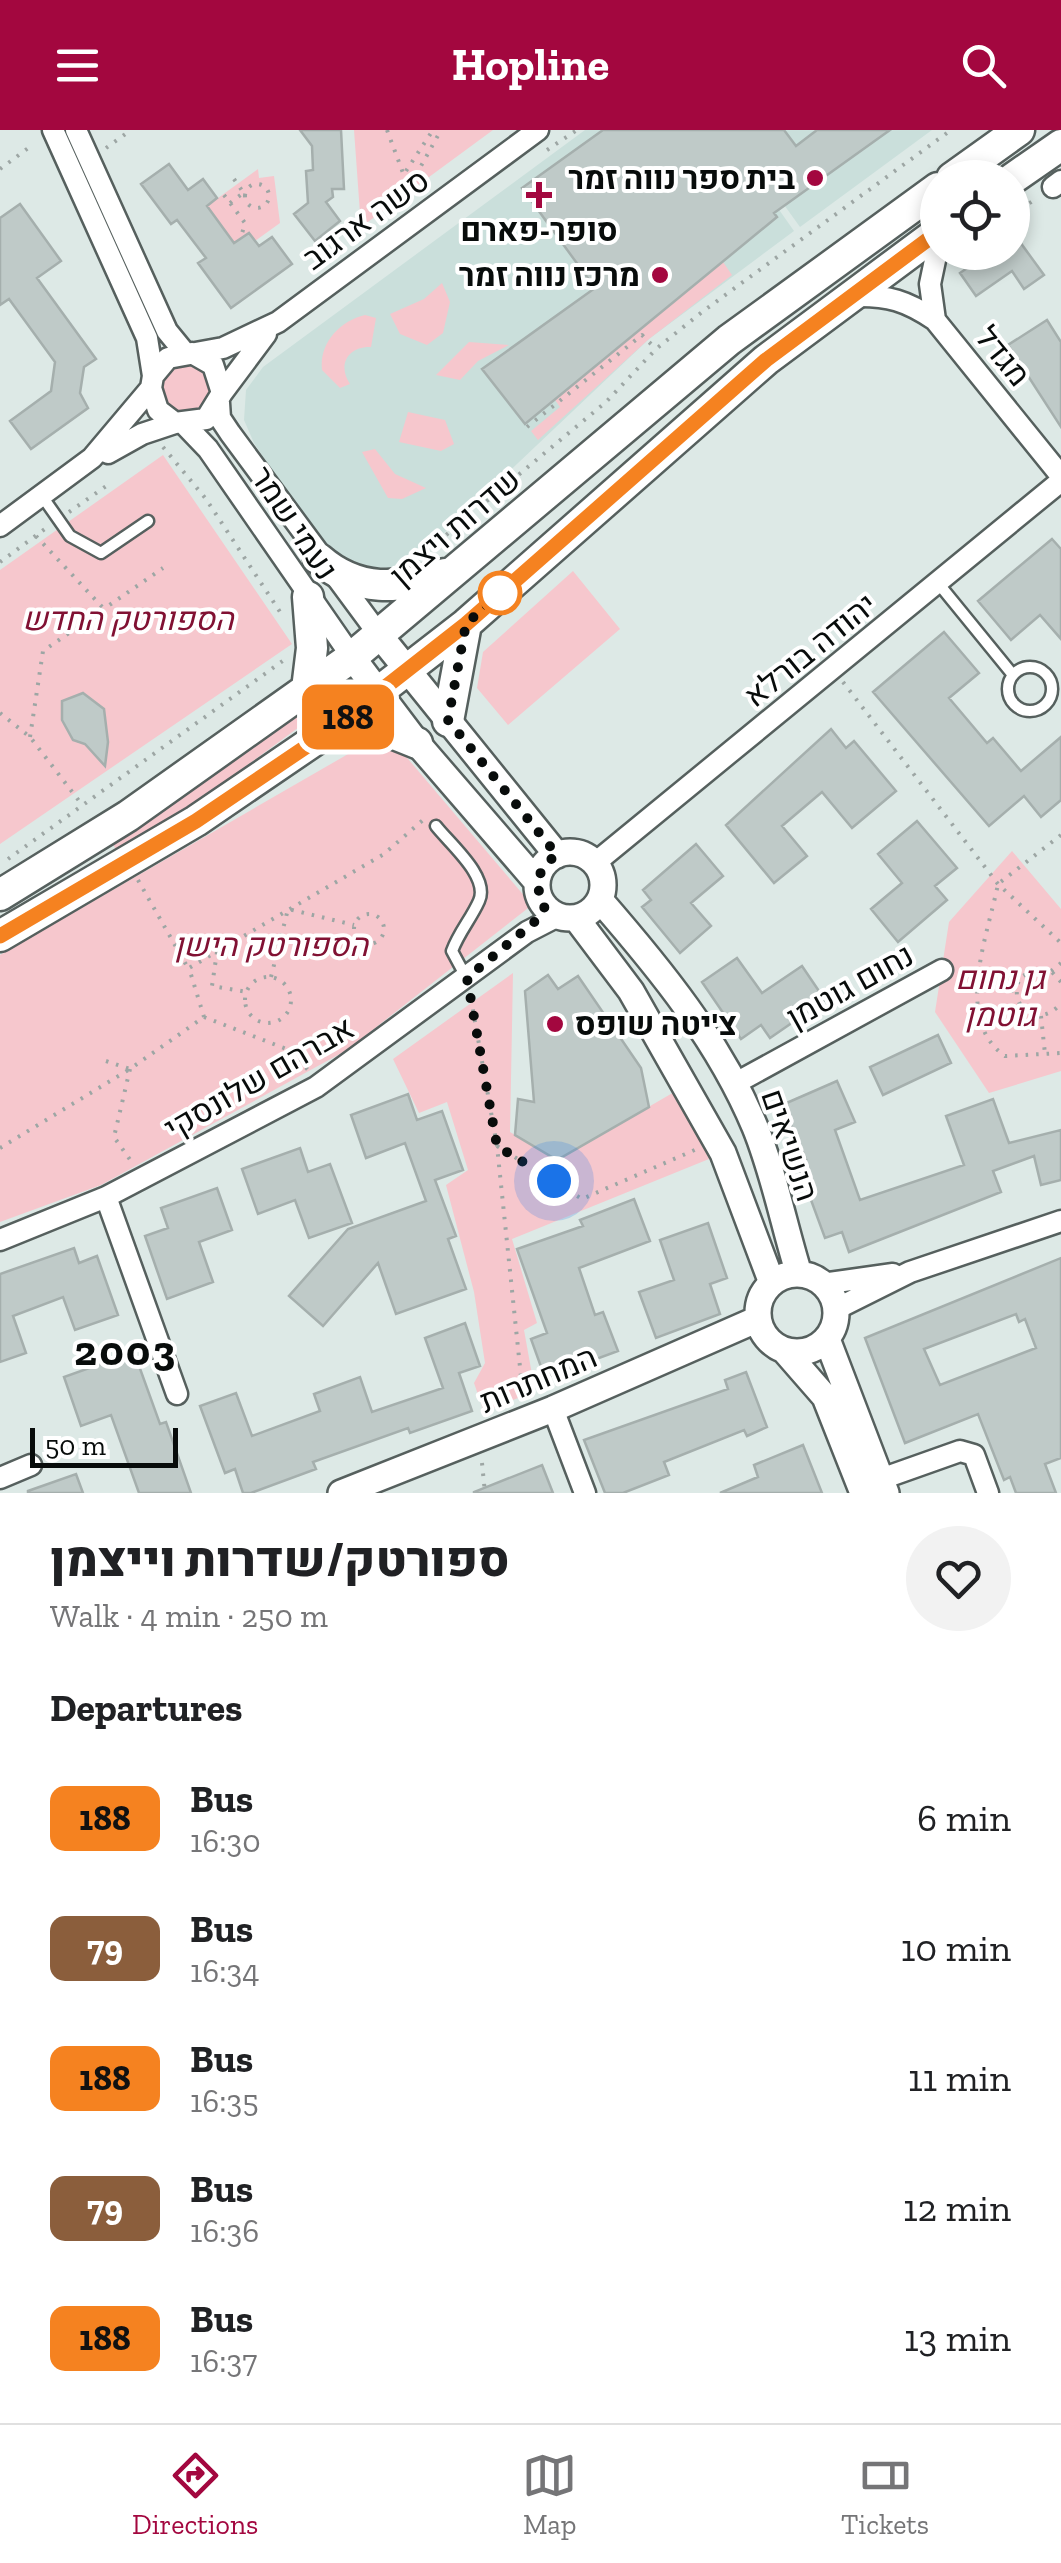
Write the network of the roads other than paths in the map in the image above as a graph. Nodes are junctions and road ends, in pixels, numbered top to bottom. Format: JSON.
{"nodes":[{"id":1,"x":53,"y":130,"type":"edge"},
{"id":2,"x":76,"y":130,"type":"edge"},
{"id":3,"x":538,"y":130,"type":"edge"},
{"id":4,"x":1019,"y":130,"type":"edge"},
{"id":5,"x":1061,"y":145,"type":"edge"},
{"id":6,"x":977,"y":160,"type":"edge"},
{"id":7,"x":1030,"y":167,"type":"edge"},
{"id":8,"x":920,"y":201,"type":"edge"},
{"id":9,"x":920,"y":245,"type":"edge"},
{"id":10,"x":933,"y":270,"type":"edge"},
{"id":11,"x":847,"y":296,"type":"junction"},
{"id":12,"x":935,"y":320,"type":"junction"},
{"id":13,"x":278,"y":322,"type":"junction"},
{"id":14,"x":188,"y":353,"type":"junction"},
{"id":15,"x":152,"y":382,"type":"junction"},
{"id":16,"x":221,"y":398,"type":"junction"},
{"id":17,"x":180,"y":424,"type":"junction"},
{"id":18,"x":92,"y":458,"type":"junction"},
{"id":19,"x":1061,"y":479,"type":"edge"},
{"id":20,"x":42,"y":496,"type":"junction"},
{"id":21,"x":148,"y":521,"type":"dead end"},
{"id":22,"x":0,"y":526,"type":"edge"},
{"id":23,"x":320,"y":559,"type":"junction"},
{"id":24,"x":458,"y":570,"type":"junction"},
{"id":25,"x":938,"y":584,"type":"junction"},
{"id":26,"x":308,"y":598,"type":"junction"},
{"id":27,"x":466,"y":624,"type":"junction"},
{"id":28,"x":380,"y":636,"type":"junction"},
{"id":29,"x":352,"y":657,"type":"junction"},
{"id":30,"x":408,"y":670,"type":"junction"},
{"id":31,"x":1013,"y":675,"type":"junction"},
{"id":32,"x":307,"y":690,"type":"junction"},
{"id":33,"x":379,"y":692,"type":"junction"},
{"id":34,"x":448,"y":720,"type":"junction"},
{"id":35,"x":328,"y":732,"type":"junction"},
{"id":36,"x":417,"y":743,"type":"junction"},
{"id":37,"x":436,"y":826,"type":"dead end"},
{"id":38,"x":557,"y":855,"type":"junction"},
{"id":39,"x":595,"y":863,"type":"junction"},
{"id":40,"x":0,"y":895,"type":"edge"},
{"id":41,"x":600,"y":900,"type":"junction"},
{"id":42,"x":554,"y":905,"type":"junction"},
{"id":43,"x":0,"y":936,"type":"edge"},
{"id":44,"x":942,"y":970,"type":"dead end"},
{"id":45,"x":467,"y":978,"type":"junction"},
{"id":46,"x":734,"y":1084,"type":"junction"},
{"id":47,"x":106,"y":1197,"type":"junction"},
{"id":48,"x":1061,"y":1220,"type":"edge"},
{"id":49,"x":0,"y":1240,"type":"edge"},
{"id":50,"x":910,"y":1272,"type":"junction"},
{"id":51,"x":810,"y":1279,"type":"junction"},
{"id":52,"x":772,"y":1283,"type":"junction"},
{"id":53,"x":836,"y":1308,"type":"junction"},
{"id":54,"x":758,"y":1319,"type":"junction"},
{"id":55,"x":827,"y":1339,"type":"junction"},
{"id":56,"x":784,"y":1350,"type":"junction"},
{"id":57,"x":177,"y":1394,"type":"dead end"},
{"id":58,"x":552,"y":1410,"type":"junction"},
{"id":59,"x":31,"y":1465,"type":"dead end"},
{"id":60,"x":0,"y":1478,"type":"edge"},
{"id":61,"x":871,"y":1490,"type":"edge"},
{"id":62,"x":342,"y":1493,"type":"edge"},
{"id":63,"x":585,"y":1493,"type":"edge"},
{"id":64,"x":988,"y":1493,"type":"edge"}],
"edges":[{"from":1,"to":15,"type":"street"},
{"from":2,"to":14,"type":"street"},
{"from":3,"to":13,"type":"street","name":"סשה ארגוב"},
{"from":4,"to":6,"type":"main road"},
{"from":5,"to":7,"type":"main road"},
{"from":8,"to":24,"type":"main road","name":"שדרות ויצמן"},
{"from":9,"to":11,"type":"main road"},
{"from":10,"to":12,"type":"street","name":"מגדל"},
{"from":11,"to":12,"type":"street","name":"מגדל"},
{"from":11,"to":27,"type":"main road"},
{"from":12,"to":19,"type":"street","name":"מגדל"},
{"from":13,"to":14,"type":"street","name":"סשה ארגוב"},
{"from":13,"to":16,"type":"street","name":"סשה ארגוב"},
{"from":14,"to":15,"type":"street"},
{"from":14,"to":16,"type":"street"},
{"from":15,"to":17,"type":"street"},
{"from":15,"to":18,"type":"street"},
{"from":16,"to":17,"type":"street"},
{"from":16,"to":23,"type":"street","name":"נעמי שמר"},
{"from":17,"to":18,"type":"street"},
{"from":17,"to":26,"type":"street","name":"נעמי שמר"},
{"from":18,"to":20,"type":"street"},
{"from":19,"to":25,"type":"street","name":"יהודה בורלא"},
{"from":20,"to":21,"type":"lane"},
{"from":20,"to":22,"type":"street"},
{"from":23,"to":24,"type":"main road"},
{"from":23,"to":28,"type":"street","name":"נעמי שמר"},
{"from":24,"to":28,"type":"main road","name":"שדרות ויצמן"},
{"from":25,"to":31,"type":"lane"},
{"from":25,"to":39,"type":"street","name":"יהודה בורלא"},
{"from":26,"to":29,"type":"street","name":"נעמי שמר"},
{"from":26,"to":32,"type":"main road"},
{"from":27,"to":30,"type":"main road"},
{"from":27,"to":34,"type":"main road"},
{"from":28,"to":29,"type":"main road","name":"שדרות ויצמן"},
{"from":28,"to":30,"type":"street"},
{"from":29,"to":32,"type":"main road","name":"שדרות ויצמן"},
{"from":29,"to":33,"type":"street","name":"הנשיאים"},
{"from":30,"to":33,"type":"main road"},
{"from":30,"to":34,"type":"street"},
{"from":31,"to":31,"type":"lane"},
{"from":32,"to":40,"type":"main road","name":"שדרות ויצמן"},
{"from":33,"to":35,"type":"main road"},
{"from":33,"to":36,"type":"street","name":"הנשיאים"},
{"from":34,"to":38,"type":"street"},
{"from":35,"to":36,"type":"main road"},
{"from":35,"to":43,"type":"main road"},
{"from":36,"to":42,"type":"street","name":"הנשיאים"},
{"from":37,"to":45,"type":"lane"},
{"from":38,"to":39,"type":"street"},
{"from":38,"to":42,"type":"street"},
{"from":39,"to":41,"type":"street"},
{"from":41,"to":42,"type":"street"},
{"from":41,"to":46,"type":"street","name":"הנשיאים"},
{"from":42,"to":45,"type":"street","name":"אברהם שלונסקי"},
{"from":42,"to":52,"type":"street","name":"הנשיאים"},
{"from":44,"to":46,"type":"street","name":"נחום גוטמן"},
{"from":45,"to":47,"type":"street","name":"אברהם שלונסקי"},
{"from":46,"to":51,"type":"street","name":"הנשיאים"},
{"from":47,"to":49,"type":"street","name":"אברהם שלונסקי"},
{"from":47,"to":57,"type":"street"},
{"from":48,"to":50,"type":"street"},
{"from":50,"to":51,"type":"street"},
{"from":50,"to":53,"type":"street"},
{"from":51,"to":52,"type":"street"},
{"from":51,"to":53,"type":"street"},
{"from":52,"to":54,"type":"street"},
{"from":53,"to":55,"type":"street"},
{"from":54,"to":56,"type":"street"},
{"from":54,"to":58,"type":"street","name":"המחתרות"},
{"from":55,"to":56,"type":"street"},
{"from":55,"to":61,"type":"street"},
{"from":56,"to":61,"type":"street"},
{"from":58,"to":62,"type":"street","name":"המחתרות"},
{"from":58,"to":63,"type":"street"},
{"from":59,"to":60,"type":"street"},
{"from":61,"to":64,"type":"street"}]}
